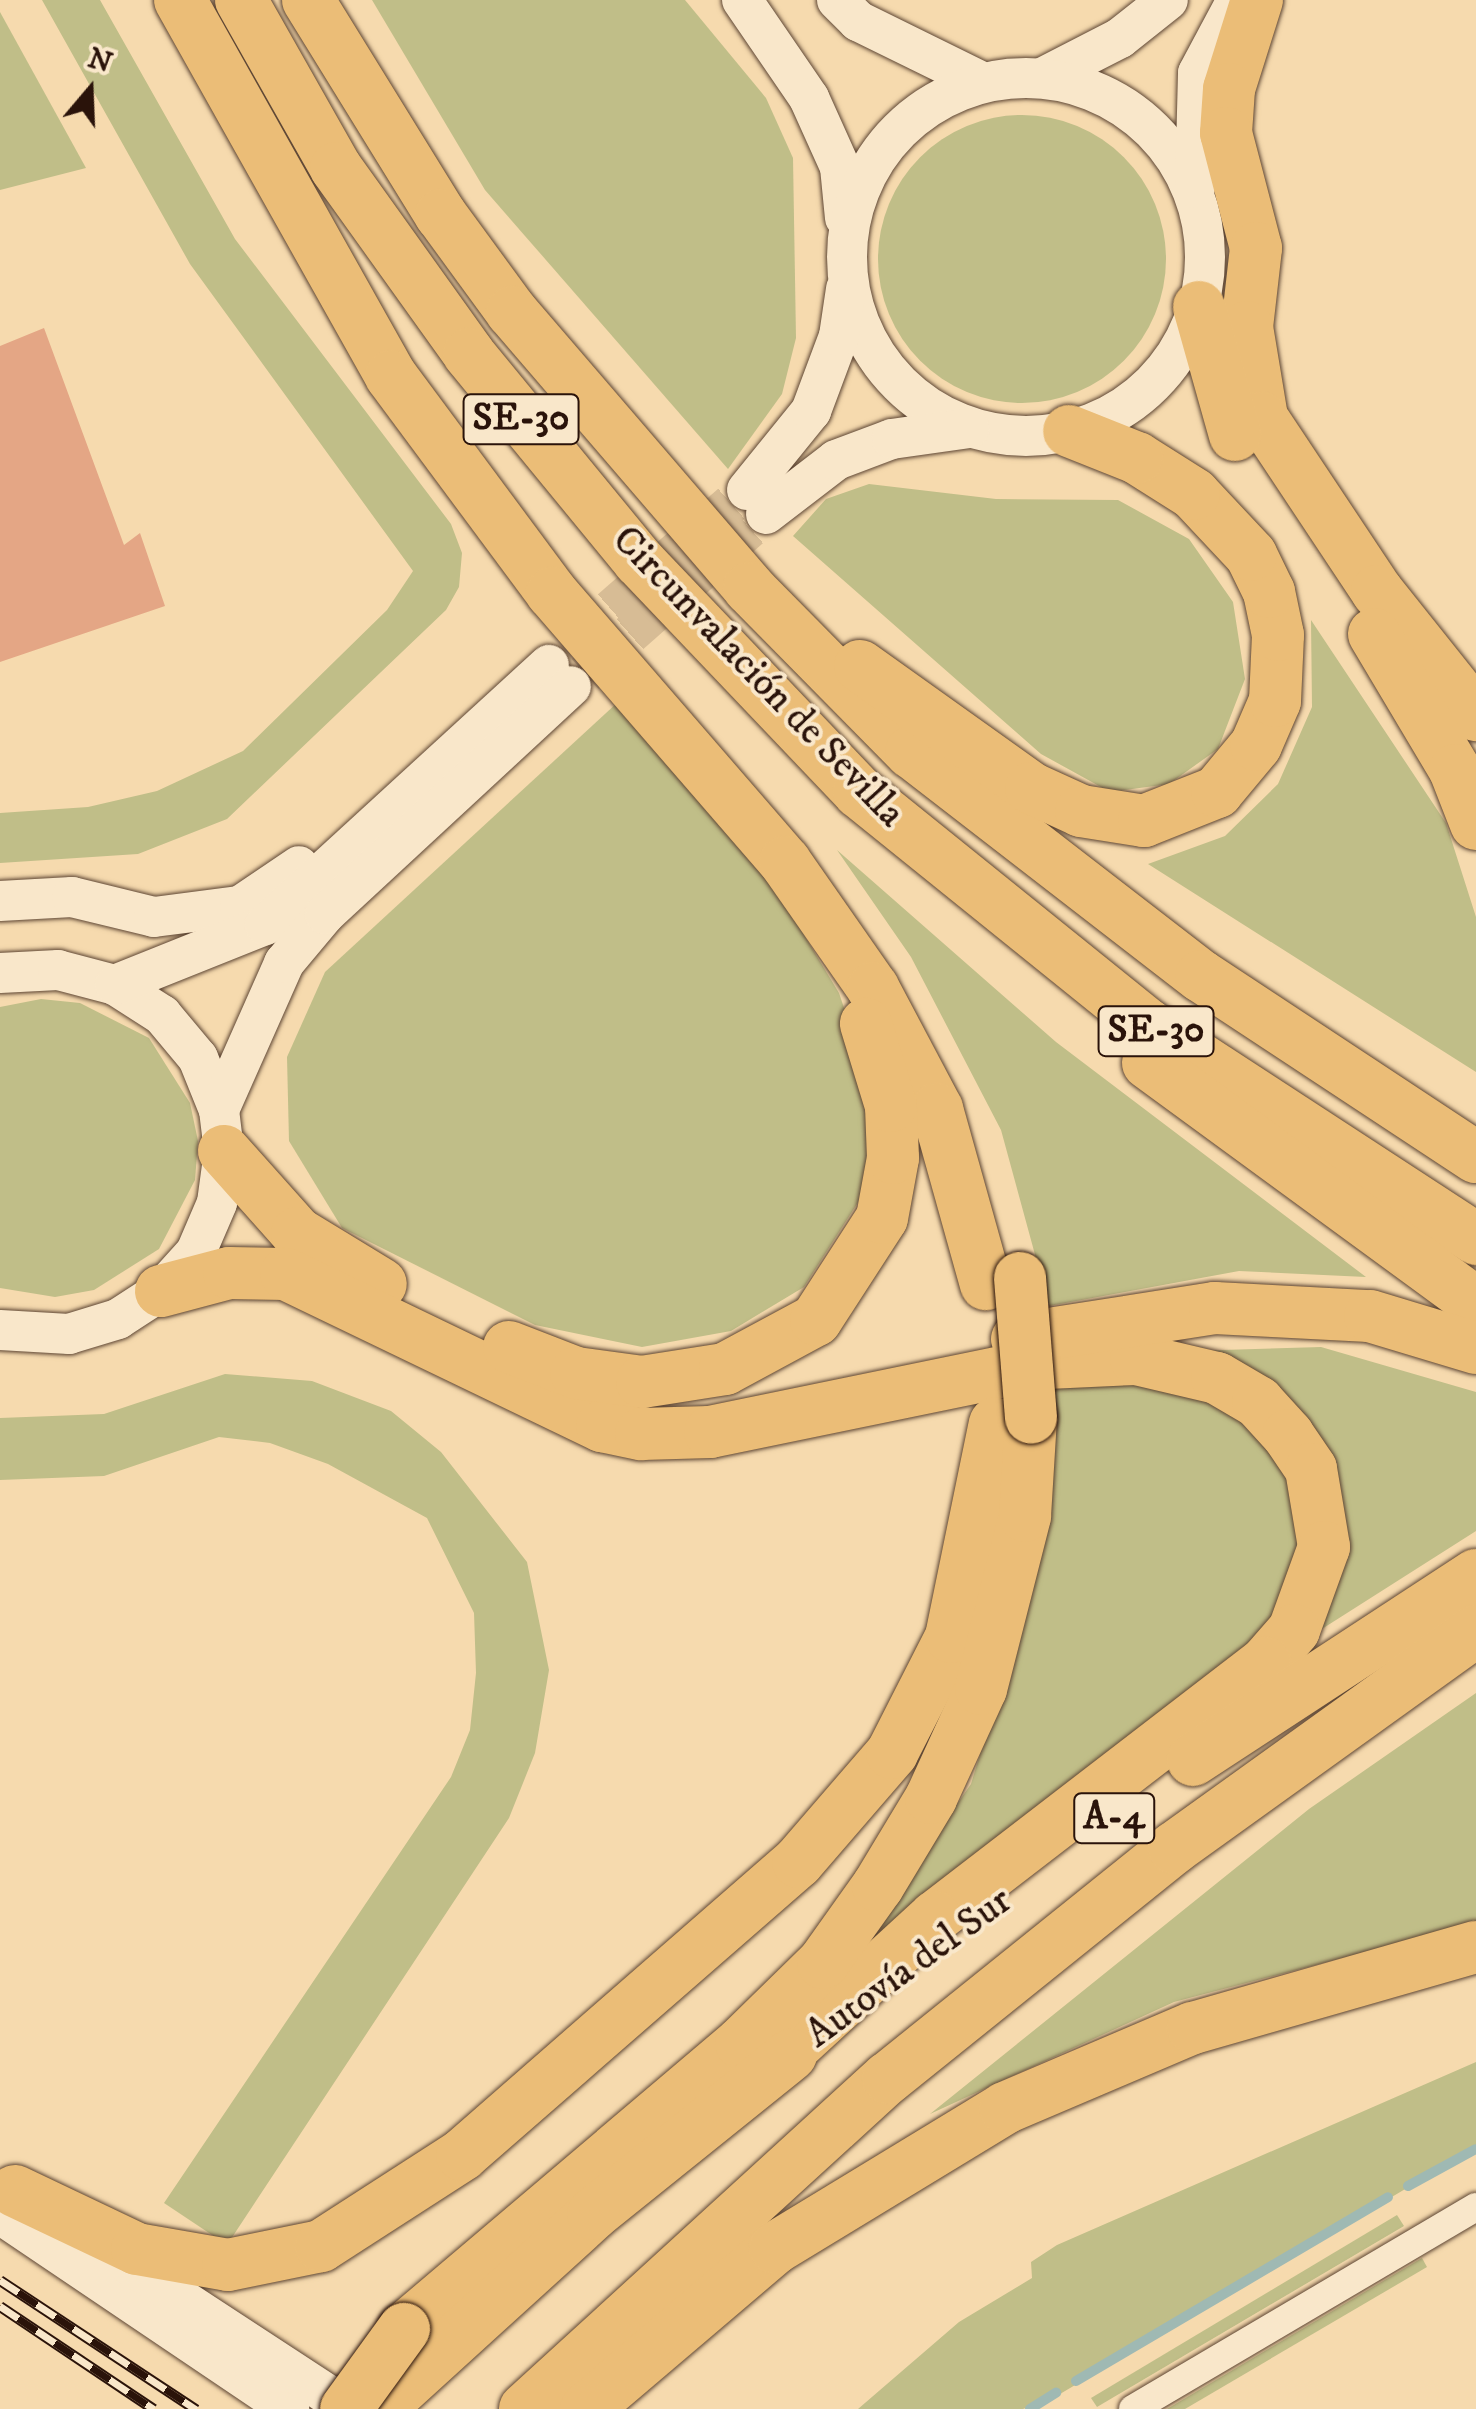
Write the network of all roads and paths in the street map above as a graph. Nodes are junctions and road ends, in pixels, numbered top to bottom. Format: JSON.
{"nodes":[{"id":1,"x":180,"y":0,"type":"edge"},
{"id":2,"x":241,"y":0,"type":"edge"},
{"id":3,"x":308,"y":0,"type":"edge"},
{"id":4,"x":742,"y":0,"type":"edge"},
{"id":5,"x":837,"y":0,"type":"edge"},
{"id":6,"x":1168,"y":0,"type":"edge"},
{"id":7,"x":1236,"y":0,"type":"edge"},
{"id":8,"x":1257,"y":0,"type":"edge"},
{"id":9,"x":1042,"y":78,"type":"junction"},
{"id":10,"x":982,"y":82,"type":"junction"},
{"id":11,"x":270,"y":169,"type":"junction"},
{"id":12,"x":1195,"y":197,"type":"junction"},
{"id":13,"x":846,"y":237,"type":"junction"},
{"id":14,"x":847,"y":280,"type":"junction"},
{"id":15,"x":1199,"y":307,"type":"junction"},
{"id":16,"x":970,"y":428,"type":"junction"},
{"id":17,"x":1069,"y":431,"type":"junction"},
{"id":18,"x":748,"y":588,"type":"junction"},
{"id":19,"x":1399,"y":666,"type":"junction"},
{"id":20,"x":1476,"y":716,"type":"edge"},
{"id":21,"x":1476,"y":746,"type":"edge"},
{"id":22,"x":860,"y":792,"type":"junction"},
{"id":23,"x":385,"y":808,"type":"junction"},
{"id":24,"x":1476,"y":824,"type":"edge"},
{"id":25,"x":784,"y":862,"type":"junction"},
{"id":26,"x":0,"y":900,"type":"edge"},
{"id":27,"x":0,"y":973,"type":"edge"},
{"id":28,"x":115,"y":985,"type":"junction"},
{"id":29,"x":222,"y":1130,"type":"junction"},
{"id":30,"x":1476,"y":1157,"type":"edge"},
{"id":31,"x":1476,"y":1240,"type":"edge"},
{"id":32,"x":1003,"y":1281,"type":"junction"},
{"id":33,"x":161,"y":1292,"type":"junction"},
{"id":34,"x":1476,"y":1303,"type":"edge"},
{"id":35,"x":0,"y":1330,"type":"edge"},
{"id":36,"x":1476,"y":1348,"type":"edge"},
{"id":37,"x":541,"y":1397,"type":"junction"},
{"id":38,"x":1013,"y":1420,"type":"junction"},
{"id":39,"x":1476,"y":1575,"type":"edge"},
{"id":40,"x":1476,"y":1631,"type":"edge"},
{"id":41,"x":1476,"y":1655,"type":"edge"},
{"id":42,"x":1476,"y":1947,"type":"edge"},
{"id":43,"x":762,"y":2076,"type":"junction"},
{"id":44,"x":5,"y":2195,"type":"edge"},
{"id":45,"x":1476,"y":2208,"type":"edge"},
{"id":46,"x":421,"y":2341,"type":"junction"},
{"id":47,"x":290,"y":2409,"type":"edge"},
{"id":48,"x":348,"y":2409,"type":"edge"},
{"id":49,"x":380,"y":2409,"type":"edge"},
{"id":50,"x":525,"y":2409,"type":"edge"},
{"id":51,"x":553,"y":2409,"type":"edge"},
{"id":52,"x":586,"y":2409,"type":"edge"},
{"id":53,"x":1133,"y":2409,"type":"edge"}],
"edges":[{"from":1,"to":11,"type":"highway"},
{"from":2,"to":22,"type":"highway","name":"Circunvalación de Sevilla","number":"SE-30"},
{"from":3,"to":18,"type":"highway","name":"Circunvalación de Sevilla","number":"SE-30"},
{"from":4,"to":13,"type":"main road"},
{"from":5,"to":10,"type":"main road"},
{"from":6,"to":9,"type":"main road"},
{"from":7,"to":12,"type":"main road"},
{"from":8,"to":20,"type":"highway"},
{"from":9,"to":10,"type":"main road"},
{"from":9,"to":12,"type":"main road"},
{"from":10,"to":13,"type":"main road"},
{"from":11,"to":25,"type":"highway"},
{"from":11,"to":32,"type":"highway"},
{"from":12,"to":15,"type":"main road"},
{"from":13,"to":14,"type":"main road"},
{"from":14,"to":16,"type":"main road"},
{"from":14,"to":16,"type":"main road"},
{"from":15,"to":17,"type":"main road"},
{"from":15,"to":19,"type":"highway"},
{"from":16,"to":17,"type":"main road"},
{"from":17,"to":18,"type":"highway"},
{"from":18,"to":30,"type":"highway","name":"Circunvalación de Sevilla","number":"SE-30"},
{"from":19,"to":21,"type":"highway"},
{"from":19,"to":24,"type":"highway"},
{"from":22,"to":31,"type":"highway","name":"Circunvalación de Sevilla","number":"SE-30"},
{"from":22,"to":34,"type":"highway"},
{"from":23,"to":26,"type":"main road"},
{"from":23,"to":28,"type":"main road"},
{"from":23,"to":29,"type":"main road"},
{"from":25,"to":29,"type":"highway"},
{"from":25,"to":32,"type":"highway"},
{"from":27,"to":28,"type":"main road"},
{"from":28,"to":29,"type":"main road"},
{"from":29,"to":33,"type":"main road"},
{"from":32,"to":38,"type":"highway","bridge":true},
{"from":33,"to":35,"type":"main road"},
{"from":33,"to":37,"type":"highway"},
{"from":36,"to":37,"type":"highway"},
{"from":37,"to":43,"type":"highway"},
{"from":38,"to":44,"type":"highway"},
{"from":38,"to":46,"type":"highway"},
{"from":39,"to":43,"type":"highway","name":"Autovía del Sur","number":"A-4"},
{"from":40,"to":50,"type":"highway"},
{"from":41,"to":51,"type":"highway"},
{"from":42,"to":52,"type":"highway"},
{"from":43,"to":46,"type":"highway","name":"Autovía del Sur","number":"A-4"},
{"from":44,"to":47,"type":"main road"},
{"from":44,"to":48,"type":"main road"},
{"from":45,"to":53,"type":"street"},
{"from":46,"to":48,"type":"highway","bridge":true},
{"from":46,"to":49,"type":"highway","name":"Autovía del Sur","number":"A-4"}]}
